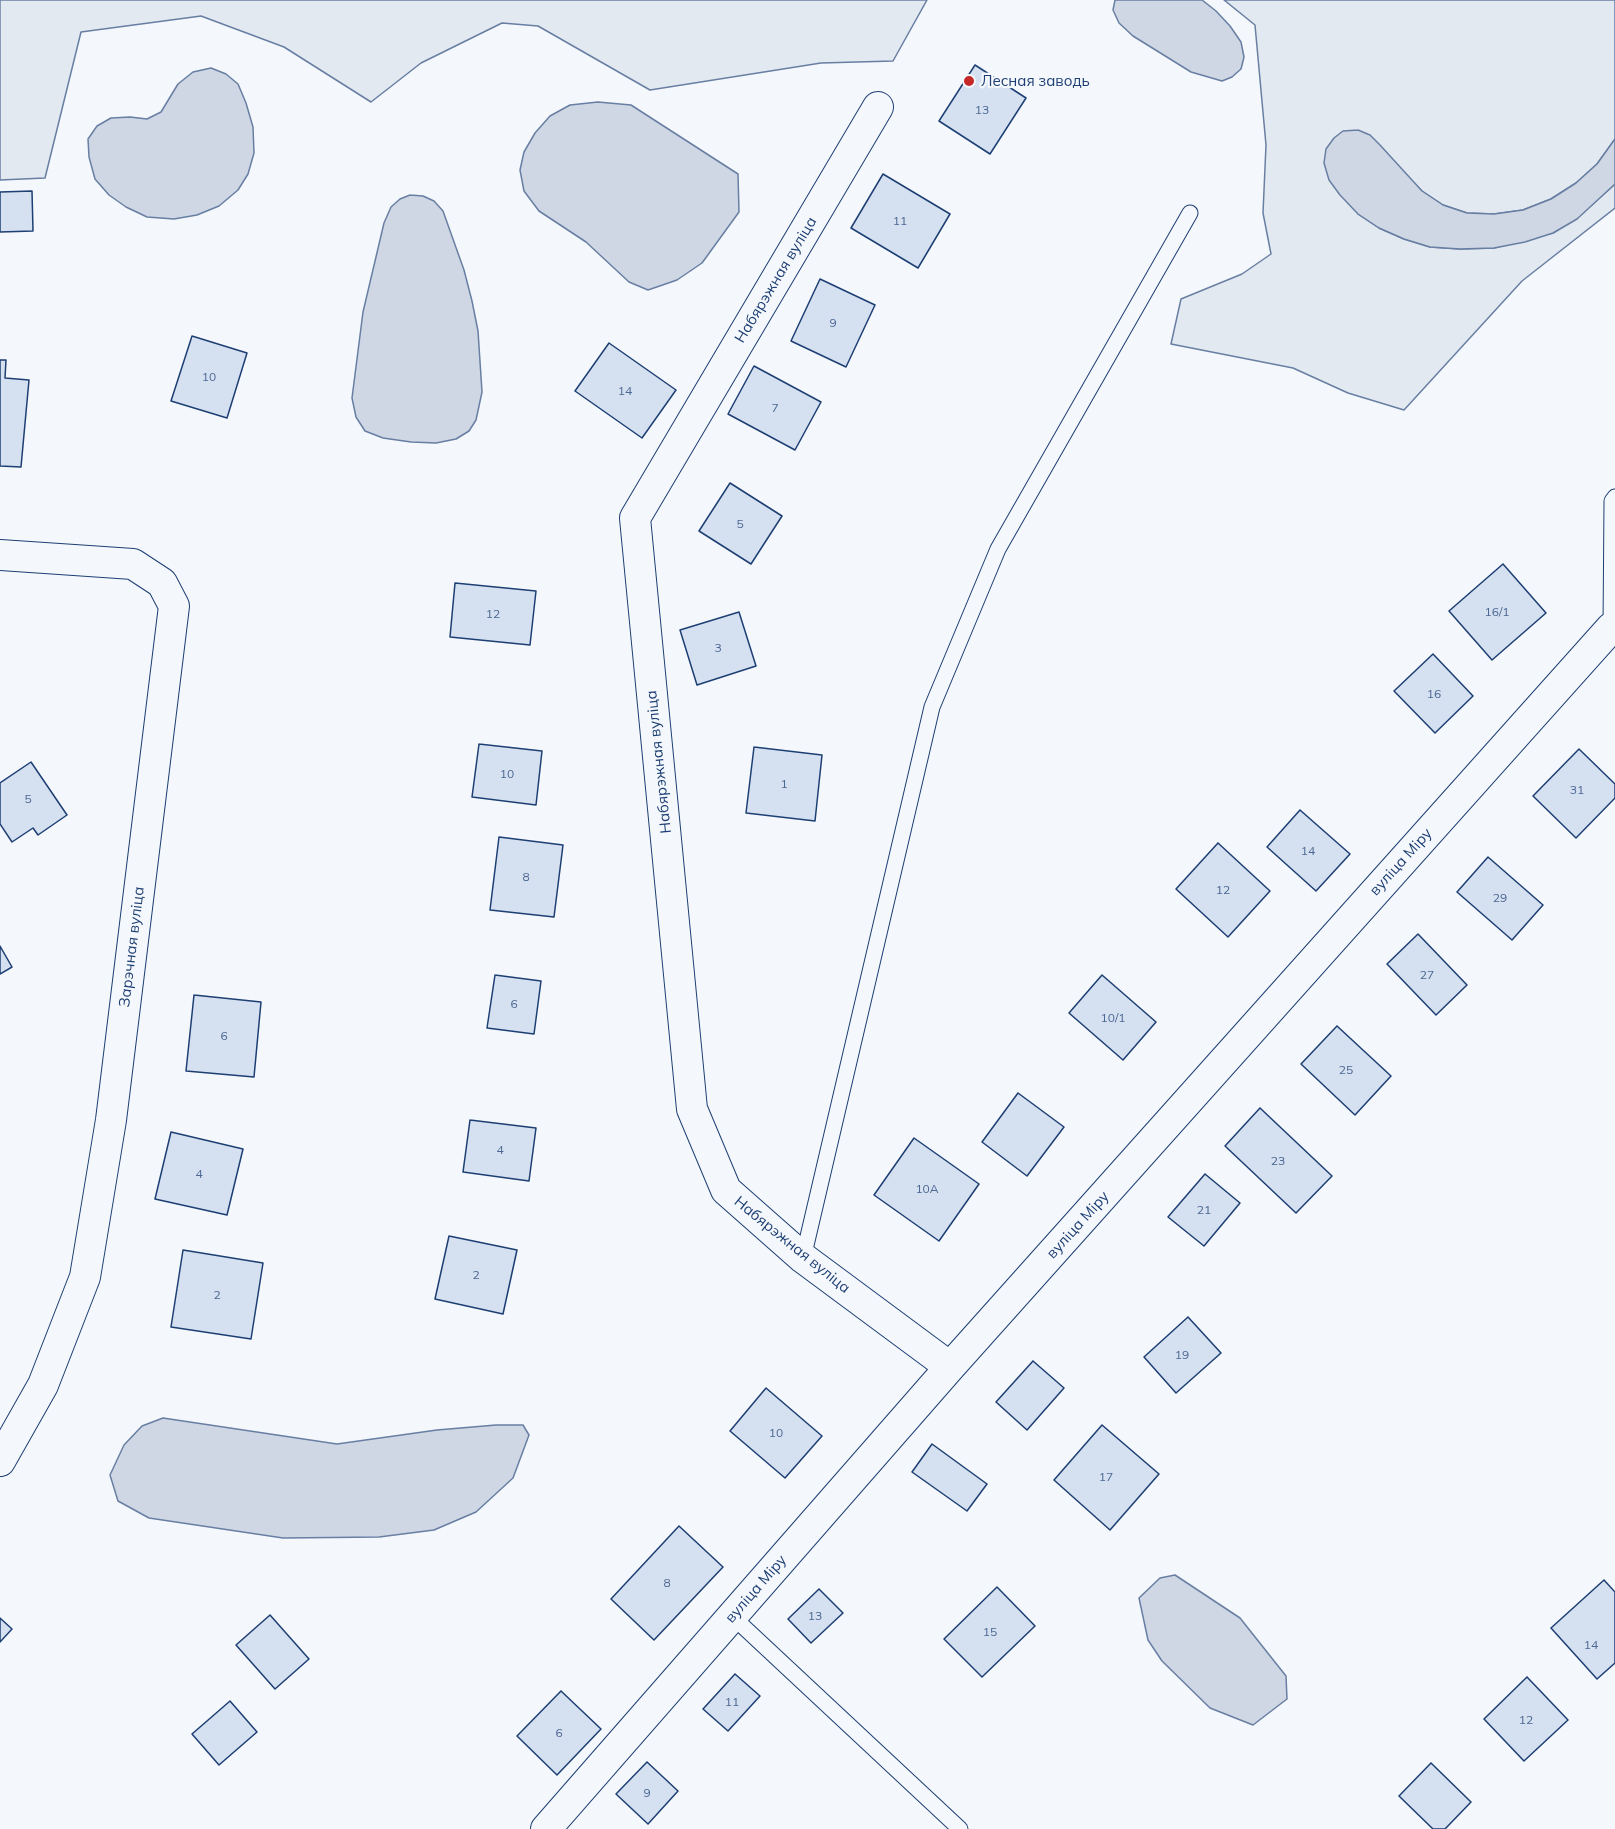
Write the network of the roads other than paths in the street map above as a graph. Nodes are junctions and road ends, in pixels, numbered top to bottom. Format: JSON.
{"nodes":[{"id":1,"x":878,"y":107,"type":"dead end"},
{"id":2,"x":1190,"y":213,"type":"dead end"},
{"id":3,"x":1615,"y":497,"type":"edge"},
{"id":4,"x":0,"y":555,"type":"edge"},
{"id":5,"x":1613,"y":628,"type":"edge"},
{"id":6,"x":803,"y":1258,"type":"junction"},
{"id":7,"x":950,"y":1367,"type":"junction"},
{"id":8,"x":0,"y":1461,"type":"edge"},
{"id":9,"x":733,"y":1617,"type":"junction"},
{"id":10,"x":546,"y":1829,"type":"edge"},
{"id":11,"x":960,"y":1829,"type":"edge"}],
"edges":[{"from":1,"to":6,"type":"street","name":"Набярэжная вуліца"},
{"from":2,"to":6,"type":"lane"},
{"from":3,"to":5,"type":"lane"},
{"from":4,"to":8,"type":"street","name":"Зарэчная вуліца"},
{"from":5,"to":7,"type":"street","name":"вуліца Міру"},
{"from":6,"to":7,"type":"street","name":"Набярэжная вуліца"},
{"from":7,"to":9,"type":"street","name":"вуліца Міру"},
{"from":9,"to":10,"type":"street","name":"вуліца Міру"},
{"from":9,"to":11,"type":"lane"}]}
